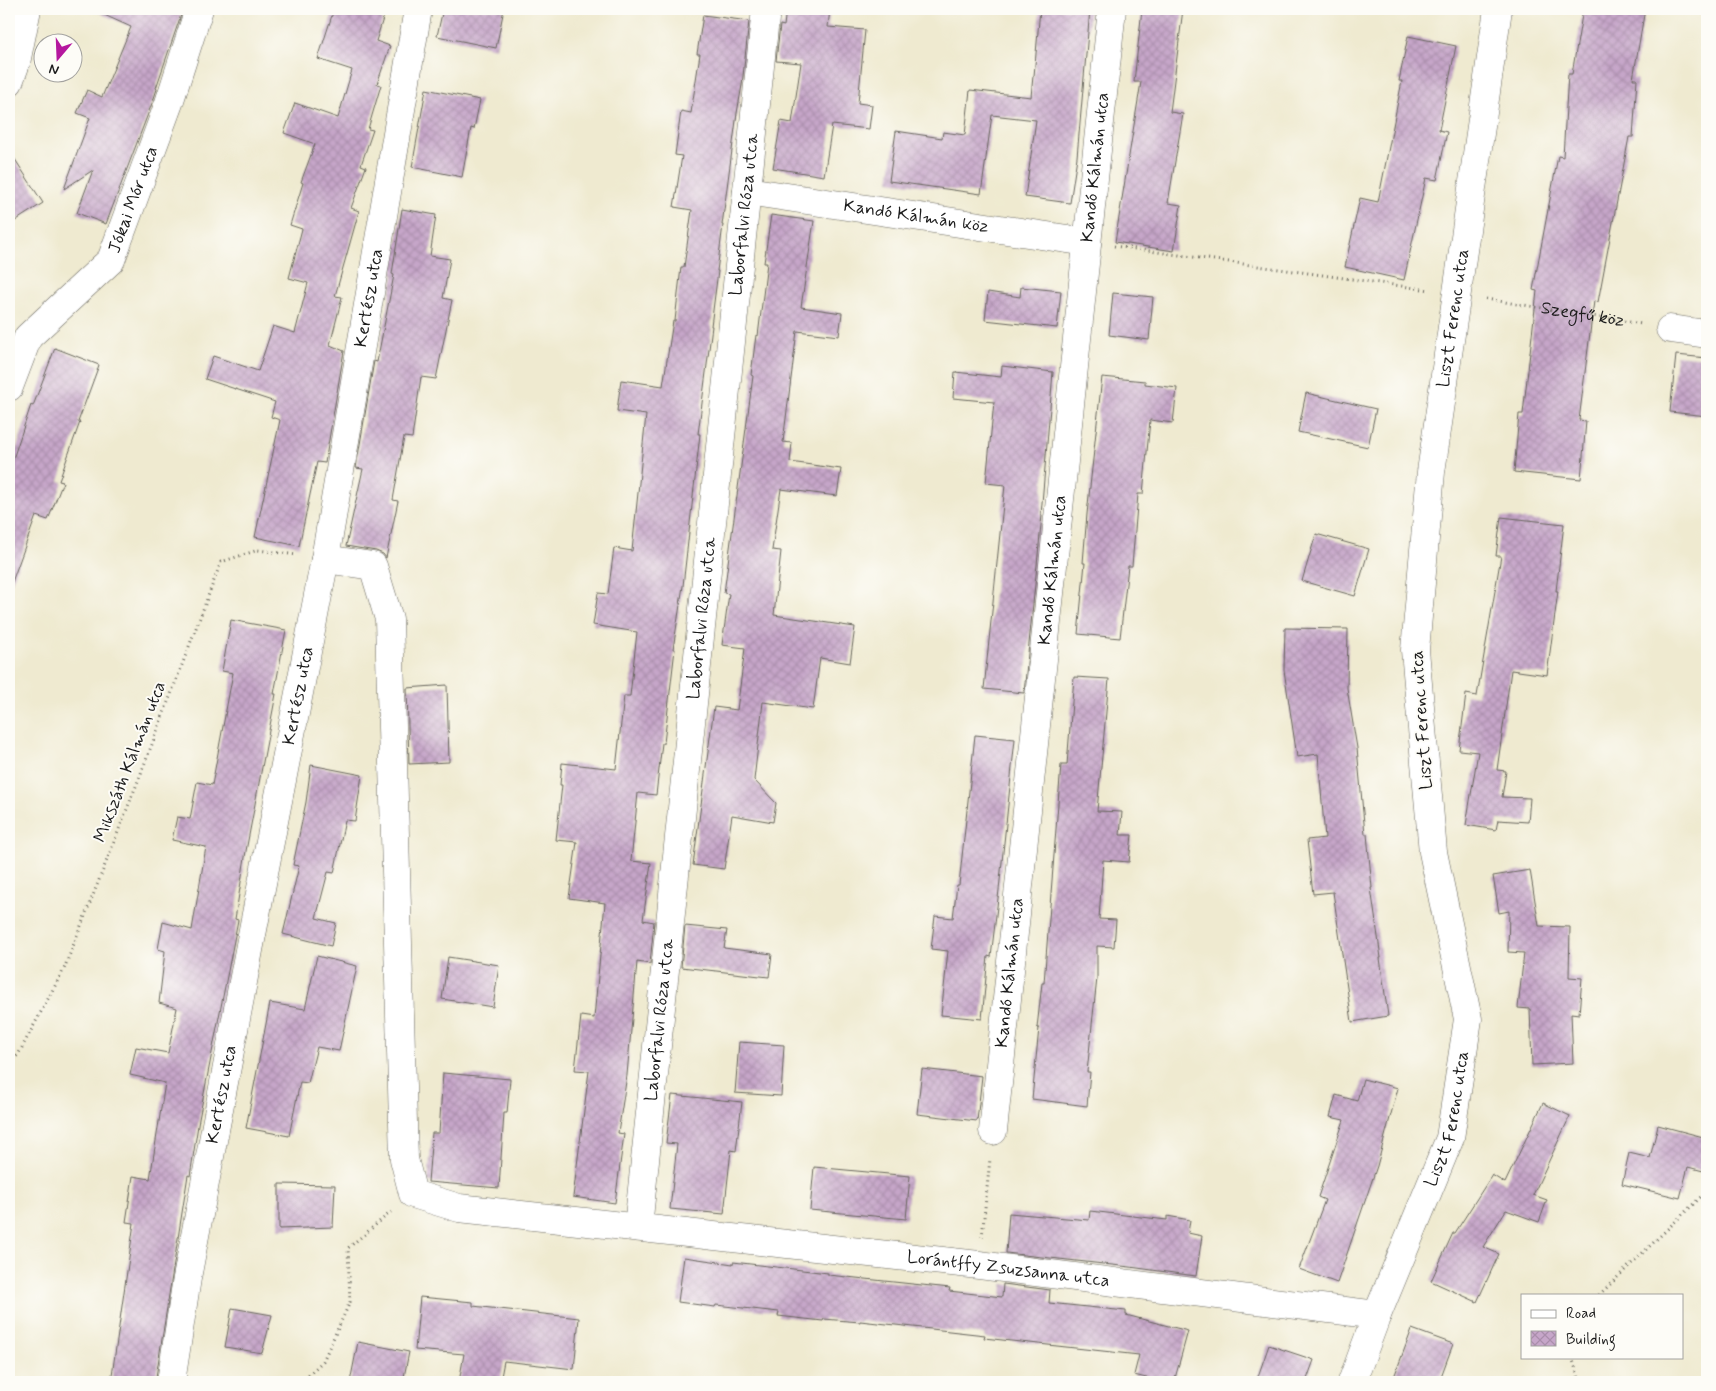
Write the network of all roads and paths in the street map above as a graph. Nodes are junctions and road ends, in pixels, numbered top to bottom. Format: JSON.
{"nodes":[{"id":1,"x":27,"y":9,"type":"edge"},
{"id":2,"x":200,"y":9,"type":"edge"},
{"id":3,"x":418,"y":9,"type":"edge"},
{"id":4,"x":766,"y":9,"type":"edge"},
{"id":5,"x":1112,"y":9,"type":"edge"},
{"id":6,"x":1498,"y":9,"type":"edge"},
{"id":7,"x":9,"y":82,"type":"edge"},
{"id":8,"x":746,"y":191,"type":"junction"},
{"id":9,"x":1086,"y":242,"type":"junction"},
{"id":10,"x":1458,"y":294,"type":"junction"},
{"id":11,"x":1670,"y":329,"type":"joint"},
{"id":12,"x":1707,"y":334,"type":"edge"},
{"id":13,"x":9,"y":387,"type":"edge"},
{"id":14,"x":325,"y":559,"type":"junction"},
{"id":15,"x":9,"y":1063,"type":"edge"},
{"id":16,"x":993,"y":1131,"type":"joint"},
{"id":17,"x":1707,"y":1191,"type":"edge"},
{"id":18,"x":413,"y":1194,"type":"junction"},
{"id":19,"x":638,"y":1227,"type":"junction"},
{"id":20,"x":979,"y":1265,"type":"junction"},
{"id":21,"x":1600,"y":1294,"type":"edge"},
{"id":22,"x":1377,"y":1315,"type":"junction"},
{"id":23,"x":1572,"y":1358,"type":"edge"},
{"id":24,"x":171,"y":1382,"type":"edge"},
{"id":25,"x":301,"y":1382,"type":"edge"},
{"id":26,"x":1352,"y":1382,"type":"edge"},
{"id":27,"x":1580,"y":1382,"type":"edge"}],
"edges":[{"from":1,"to":7,"type":"street"},
{"from":2,"to":13,"type":"street","name":"Jókai Mór utca"},
{"from":3,"to":14,"type":"street","name":"Kertész utca"},
{"from":4,"to":8,"type":"street","name":"Laborfalvi Róza utca"},
{"from":5,"to":9,"type":"street","name":"Kandó Kálmán utca"},
{"from":6,"to":10,"type":"street","name":"Liszt Ferenc utca"},
{"from":8,"to":9,"type":"street","name":"Kandó Kálmán köz"},
{"from":8,"to":19,"type":"street","name":"Laborfalvi Róza utca"},
{"from":9,"to":10,"type":"path","name":"Szegfű köz"},
{"from":9,"to":16,"type":"street","name":"Kandó Kálmán utca"},
{"from":10,"to":11,"type":"path","name":"Szegfű köz"},
{"from":10,"to":22,"type":"street","name":"Liszt Ferenc utca"},
{"from":11,"to":12,"type":"street"},
{"from":14,"to":15,"type":"path","name":"Mikszáth Kálmán utca"},
{"from":14,"to":18,"type":"street"},
{"from":14,"to":24,"type":"street","name":"Kertész utca"},
{"from":16,"to":20,"type":"path"},
{"from":17,"to":21,"type":"path"},
{"from":18,"to":19,"type":"street","name":"Lorántffy Zsuzsanna utca"},
{"from":18,"to":25,"type":"path"},
{"from":19,"to":20,"type":"street","name":"Lorántffy Zsuzsanna utca"},
{"from":20,"to":22,"type":"street","name":"Lorántffy Zsuzsanna utca"},
{"from":22,"to":26,"type":"street","name":"Liszt Ferenc utca"},
{"from":23,"to":27,"type":"path"}]}
